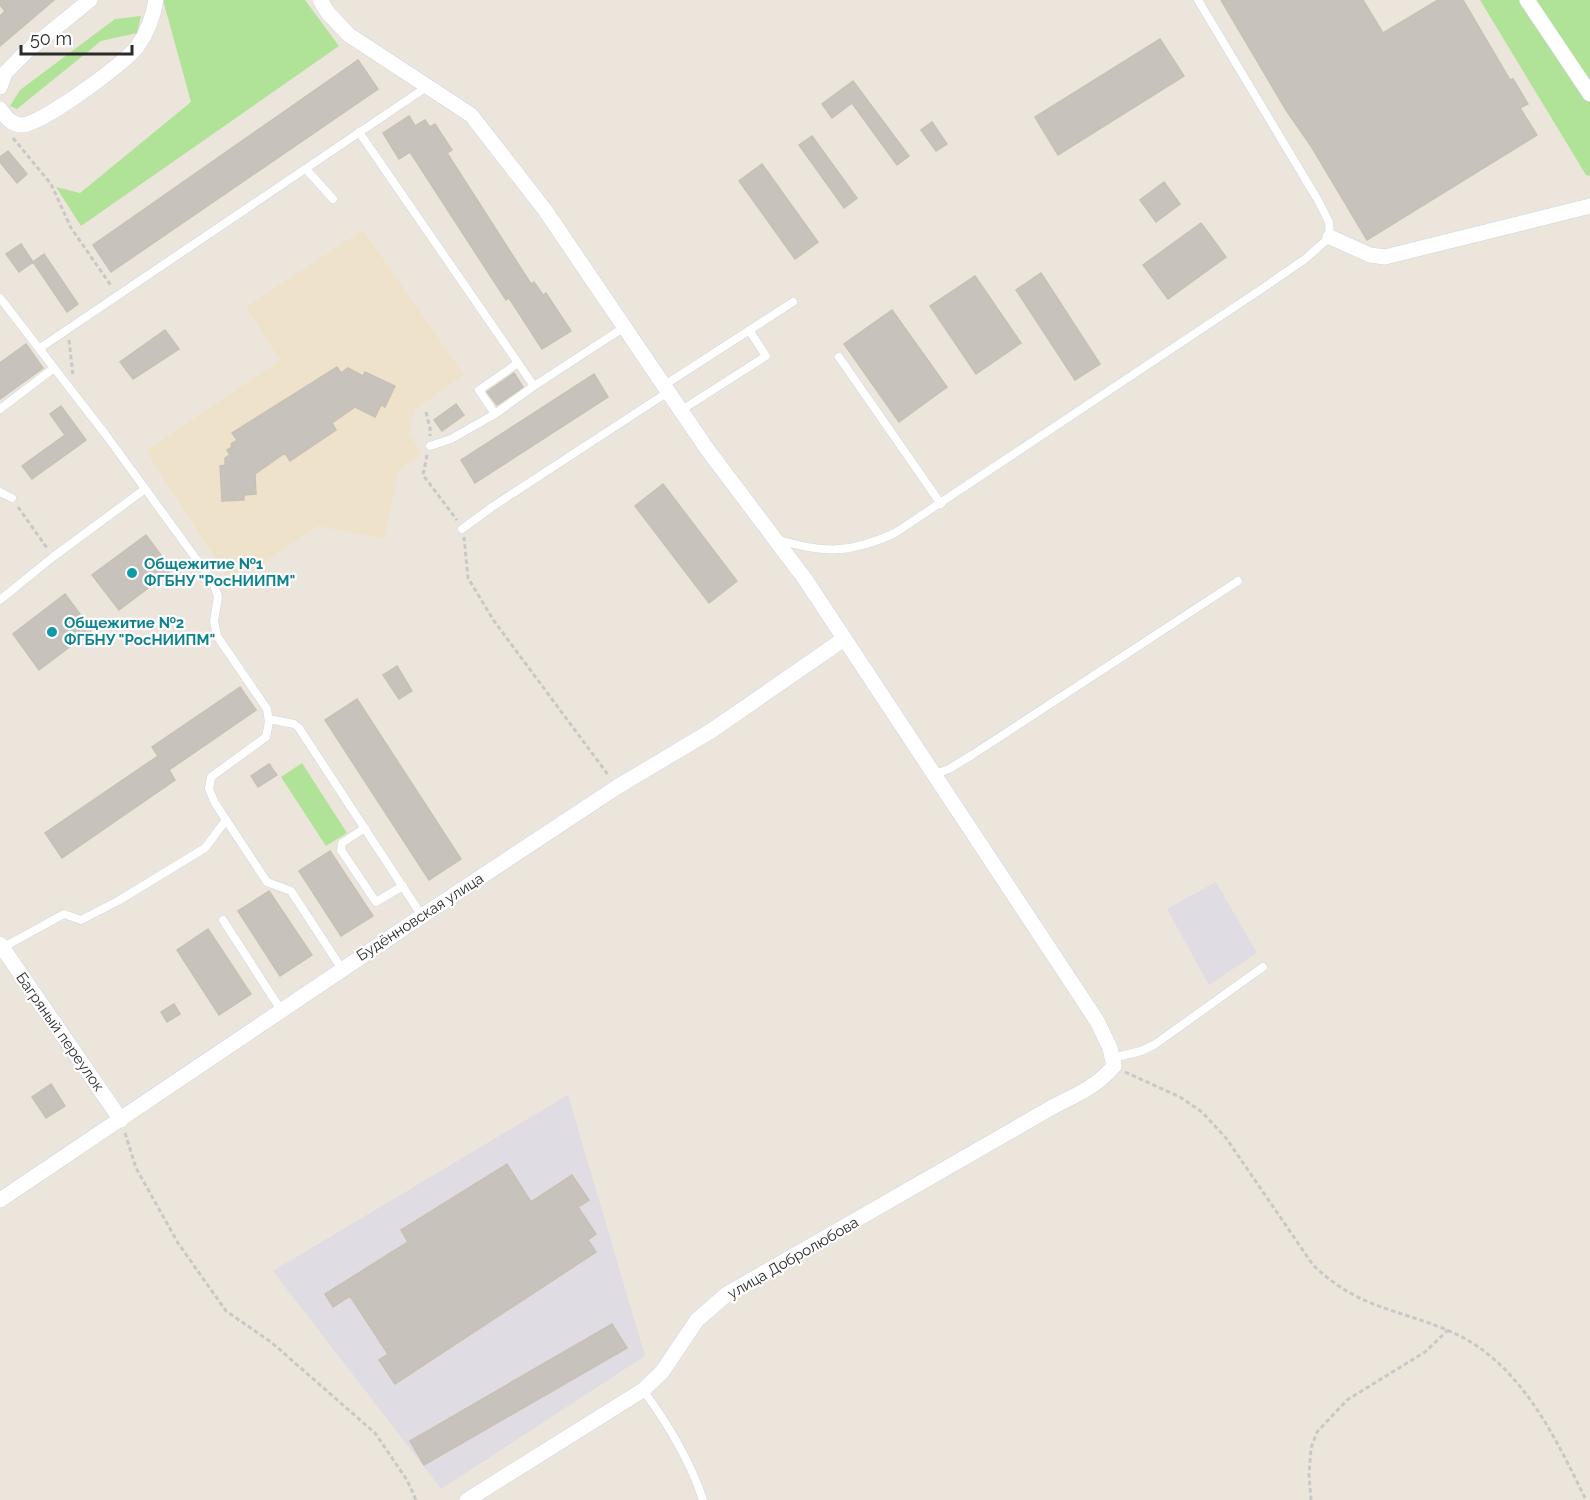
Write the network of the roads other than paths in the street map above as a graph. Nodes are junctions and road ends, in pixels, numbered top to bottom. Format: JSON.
{"nodes":[{"id":1,"x":90,"y":0,"type":"edge"},
{"id":2,"x":156,"y":0,"type":"edge"},
{"id":3,"x":320,"y":0,"type":"edge"},
{"id":4,"x":1198,"y":0,"type":"edge"},
{"id":5,"x":1527,"y":0,"type":"edge"},
{"id":6,"x":428,"y":86,"type":"junction"},
{"id":7,"x":0,"y":87,"type":"edge"},
{"id":8,"x":1590,"y":94,"type":"edge"},
{"id":9,"x":0,"y":110,"type":"edge"},
{"id":10,"x":359,"y":132,"type":"junction"},
{"id":11,"x":306,"y":169,"type":"junction"},
{"id":12,"x":333,"y":199,"type":"dead end"},
{"id":13,"x":1590,"y":206,"type":"edge"},
{"id":14,"x":1330,"y":237,"type":"junction"},
{"id":15,"x":0,"y":298,"type":"edge"},
{"id":16,"x":793,"y":302,"type":"dead end"},
{"id":17,"x":623,"y":328,"type":"junction"},
{"id":18,"x":749,"y":330,"type":"junction"},
{"id":19,"x":40,"y":348,"type":"junction"},
{"id":20,"x":839,"y":357,"type":"dead end"},
{"id":21,"x":518,"y":363,"type":"junction"},
{"id":22,"x":54,"y":368,"type":"junction"},
{"id":23,"x":534,"y":386,"type":"junction"},
{"id":24,"x":666,"y":389,"type":"junction"},
{"id":25,"x":0,"y":409,"type":"edge"},
{"id":26,"x":680,"y":411,"type":"junction"},
{"id":27,"x":495,"y":414,"type":"junction"},
{"id":28,"x":430,"y":446,"type":"road end"},
{"id":29,"x":145,"y":489,"type":"junction"},
{"id":30,"x":0,"y":492,"type":"edge"},
{"id":31,"x":12,"y":498,"type":"road end"},
{"id":32,"x":941,"y":504,"type":"junction"},
{"id":33,"x":462,"y":529,"type":"road end"},
{"id":34,"x":775,"y":539,"type":"junction"},
{"id":35,"x":1238,"y":581,"type":"dead end"},
{"id":36,"x":0,"y":600,"type":"edge"},
{"id":37,"x":844,"y":639,"type":"junction"},
{"id":38,"x":269,"y":719,"type":"junction"},
{"id":39,"x":933,"y":775,"type":"junction"},
{"id":40,"x":226,"y":820,"type":"junction"},
{"id":41,"x":365,"y":828,"type":"junction"},
{"id":42,"x":403,"y":886,"type":"junction"},
{"id":43,"x":422,"y":916,"type":"junction"},
{"id":44,"x":222,"y":920,"type":"dead end"},
{"id":45,"x":1,"y":946,"type":"edge"},
{"id":46,"x":6,"y":965,"type":"edge"},
{"id":47,"x":1263,"y":967,"type":"dead end"},
{"id":48,"x":342,"y":969,"type":"junction"},
{"id":49,"x":281,"y":1010,"type":"junction"},
{"id":50,"x":1113,"y":1062,"type":"junction"},
{"id":51,"x":121,"y":1120,"type":"junction"},
{"id":52,"x":0,"y":1200,"type":"edge"},
{"id":53,"x":643,"y":1390,"type":"junction"},
{"id":54,"x":467,"y":1500,"type":"edge"},
{"id":55,"x":703,"y":1500,"type":"edge"}],
"edges":[{"from":1,"to":7,"type":"street"},
{"from":2,"to":9,"type":"street"},
{"from":3,"to":6,"type":"street"},
{"from":4,"to":14,"type":"lane"},
{"from":5,"to":8,"type":"street"},
{"from":6,"to":10,"type":"lane"},
{"from":6,"to":17,"type":"street"},
{"from":10,"to":11,"type":"lane"},
{"from":10,"to":21,"type":"lane"},
{"from":11,"to":12,"type":"lane"},
{"from":11,"to":19,"type":"lane"},
{"from":13,"to":14,"type":"street"},
{"from":14,"to":32,"type":"lane"},
{"from":15,"to":19,"type":"lane"},
{"from":16,"to":18,"type":"lane"},
{"from":17,"to":23,"type":"lane"},
{"from":17,"to":24,"type":"street"},
{"from":18,"to":24,"type":"lane"},
{"from":18,"to":26,"type":"lane"},
{"from":19,"to":22,"type":"lane"},
{"from":20,"to":32,"type":"lane"},
{"from":21,"to":23,"type":"lane"},
{"from":21,"to":27,"type":"lane"},
{"from":22,"to":25,"type":"lane"},
{"from":22,"to":29,"type":"lane"},
{"from":23,"to":27,"type":"lane"},
{"from":24,"to":26,"type":"street"},
{"from":24,"to":33,"type":"lane"},
{"from":26,"to":34,"type":"street"},
{"from":27,"to":28,"type":"lane"},
{"from":29,"to":36,"type":"lane"},
{"from":29,"to":38,"type":"lane"},
{"from":30,"to":31,"type":"lane"},
{"from":32,"to":34,"type":"lane"},
{"from":34,"to":37,"type":"street"},
{"from":35,"to":39,"type":"lane"},
{"from":37,"to":39,"type":"street"},
{"from":37,"to":43,"type":"street","name":"Будённовская улица"},
{"from":38,"to":40,"type":"lane"},
{"from":38,"to":41,"type":"lane"},
{"from":39,"to":50,"type":"street"},
{"from":40,"to":45,"type":"lane"},
{"from":40,"to":48,"type":"lane"},
{"from":41,"to":42,"type":"lane"},
{"from":41,"to":42,"type":"lane"},
{"from":42,"to":43,"type":"lane"},
{"from":43,"to":48,"type":"street","name":"Будённовская улица"},
{"from":44,"to":49,"type":"lane"},
{"from":45,"to":46,"type":"street","name":"Багряный переулок"},
{"from":46,"to":51,"type":"street","name":"Багряный переулок"},
{"from":47,"to":50,"type":"lane"},
{"from":48,"to":49,"type":"street","name":"Будённовская улица"},
{"from":49,"to":51,"type":"street","name":"Будённовская улица"},
{"from":50,"to":53,"type":"street","name":"улица Добролюбова"},
{"from":51,"to":52,"type":"street","name":"Будённовская улица"},
{"from":53,"to":54,"type":"street","name":"улица Добролюбова"},
{"from":53,"to":55,"type":"lane"}]}
